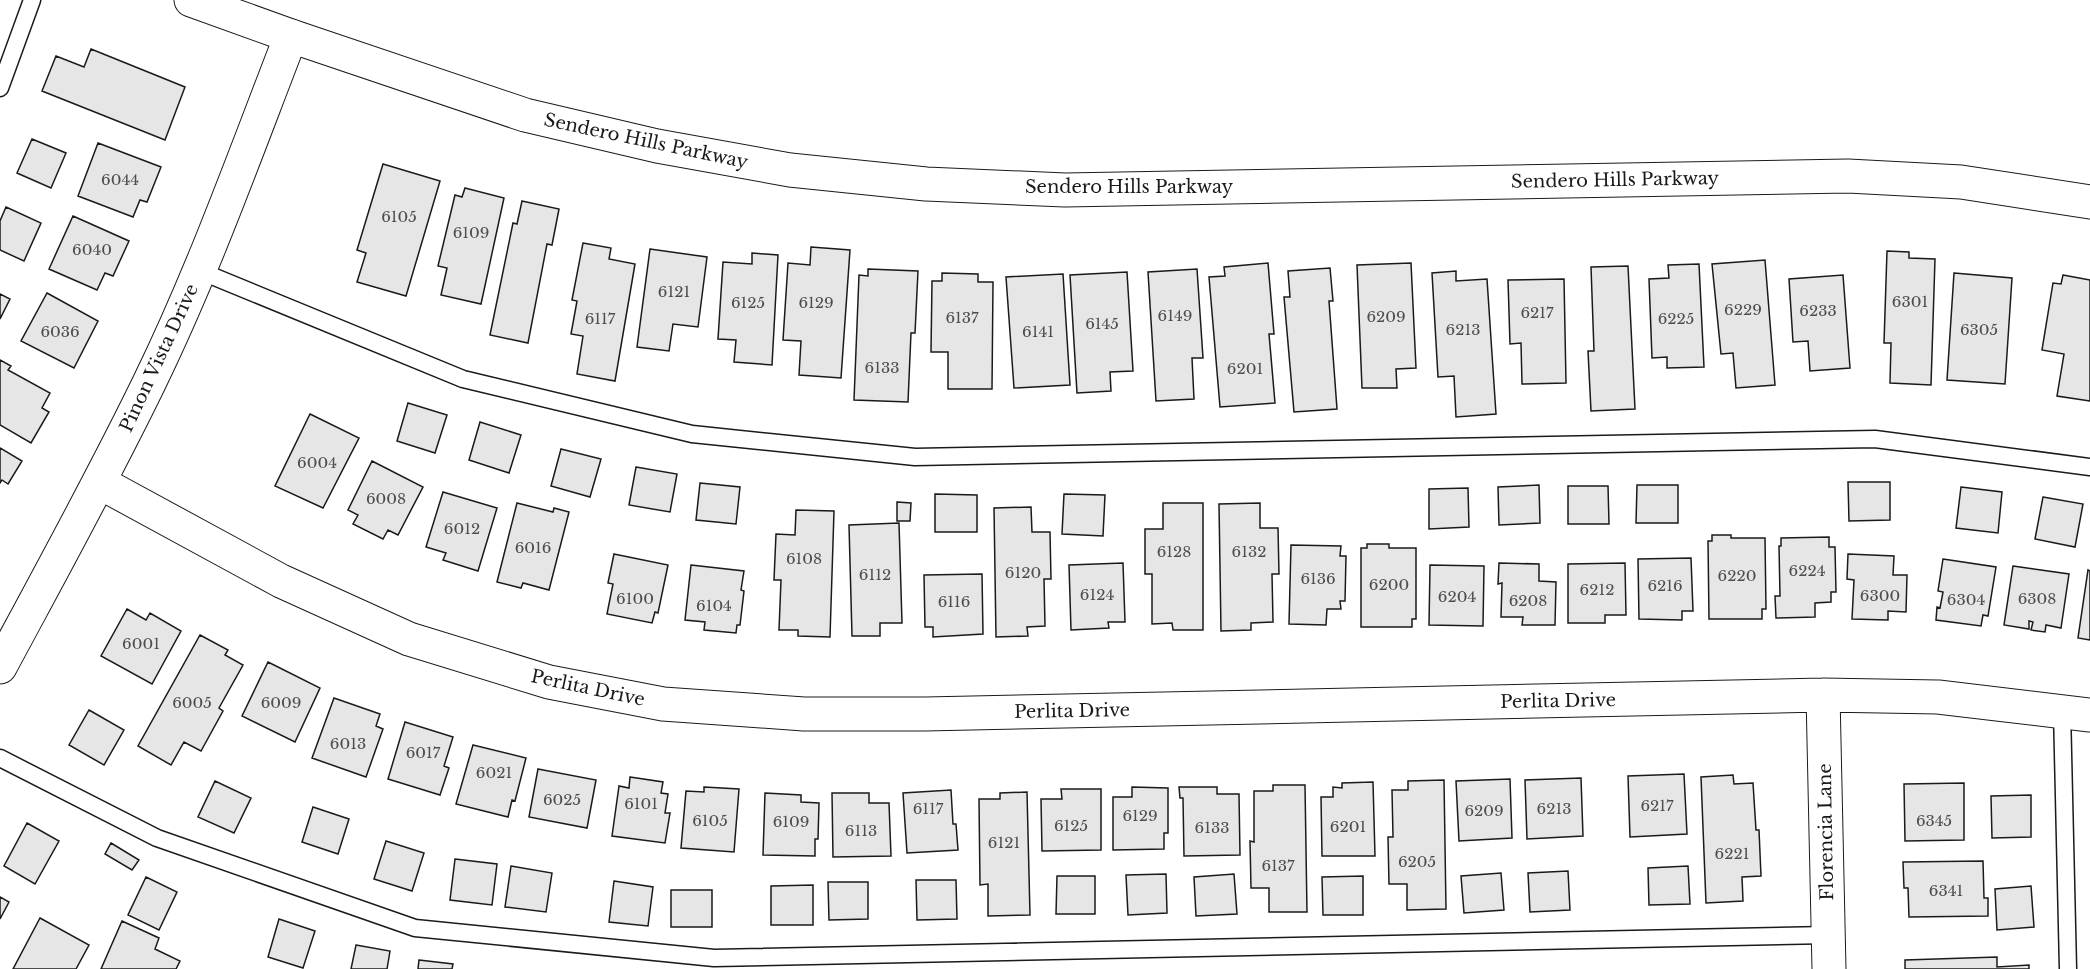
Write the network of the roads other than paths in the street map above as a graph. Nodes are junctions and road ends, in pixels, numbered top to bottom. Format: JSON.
{"nodes":[{"id":1,"x":32,"y":0,"type":"edge"},
{"id":2,"x":191,"y":0,"type":"edge"},
{"id":3,"x":291,"y":36,"type":"junction"},
{"id":4,"x":0,"y":88,"type":"edge"},
{"id":5,"x":2090,"y":202,"type":"edge"},
{"id":6,"x":200,"y":271,"type":"junction"},
{"id":7,"x":2090,"y":467,"type":"edge"},
{"id":8,"x":99,"y":482,"type":"junction"},
{"id":9,"x":0,"y":667,"type":"edge"},
{"id":10,"x":1823,"y":695,"type":"junction"},
{"id":11,"x":2076,"y":713,"type":"edge"},
{"id":12,"x":0,"y":759,"type":"edge"},
{"id":13,"x":1828,"y":935,"type":"junction"},
{"id":14,"x":1828,"y":969,"type":"edge"},
{"id":15,"x":2068,"y":969,"type":"edge"}],
"edges":[{"from":1,"to":4,"type":"lane"},
{"from":2,"to":3,"type":"street","name":"Sendero Hills Parkway"},
{"from":3,"to":5,"type":"street","name":"Sendero Hills Parkway"},
{"from":3,"to":6,"type":"street","name":"Pinon Vista Drive"},
{"from":6,"to":7,"type":"lane"},
{"from":6,"to":8,"type":"street","name":"Pinon Vista Drive"},
{"from":8,"to":9,"type":"street","name":"Pinon Vista Drive"},
{"from":8,"to":10,"type":"street","name":"Perlita Drive"},
{"from":10,"to":11,"type":"street","name":"Perlita Drive"},
{"from":10,"to":13,"type":"street","name":"Florencia Lane"},
{"from":11,"to":15,"type":"lane"},
{"from":12,"to":13,"type":"lane"},
{"from":13,"to":14,"type":"street","name":"Florencia Lane"}]}
